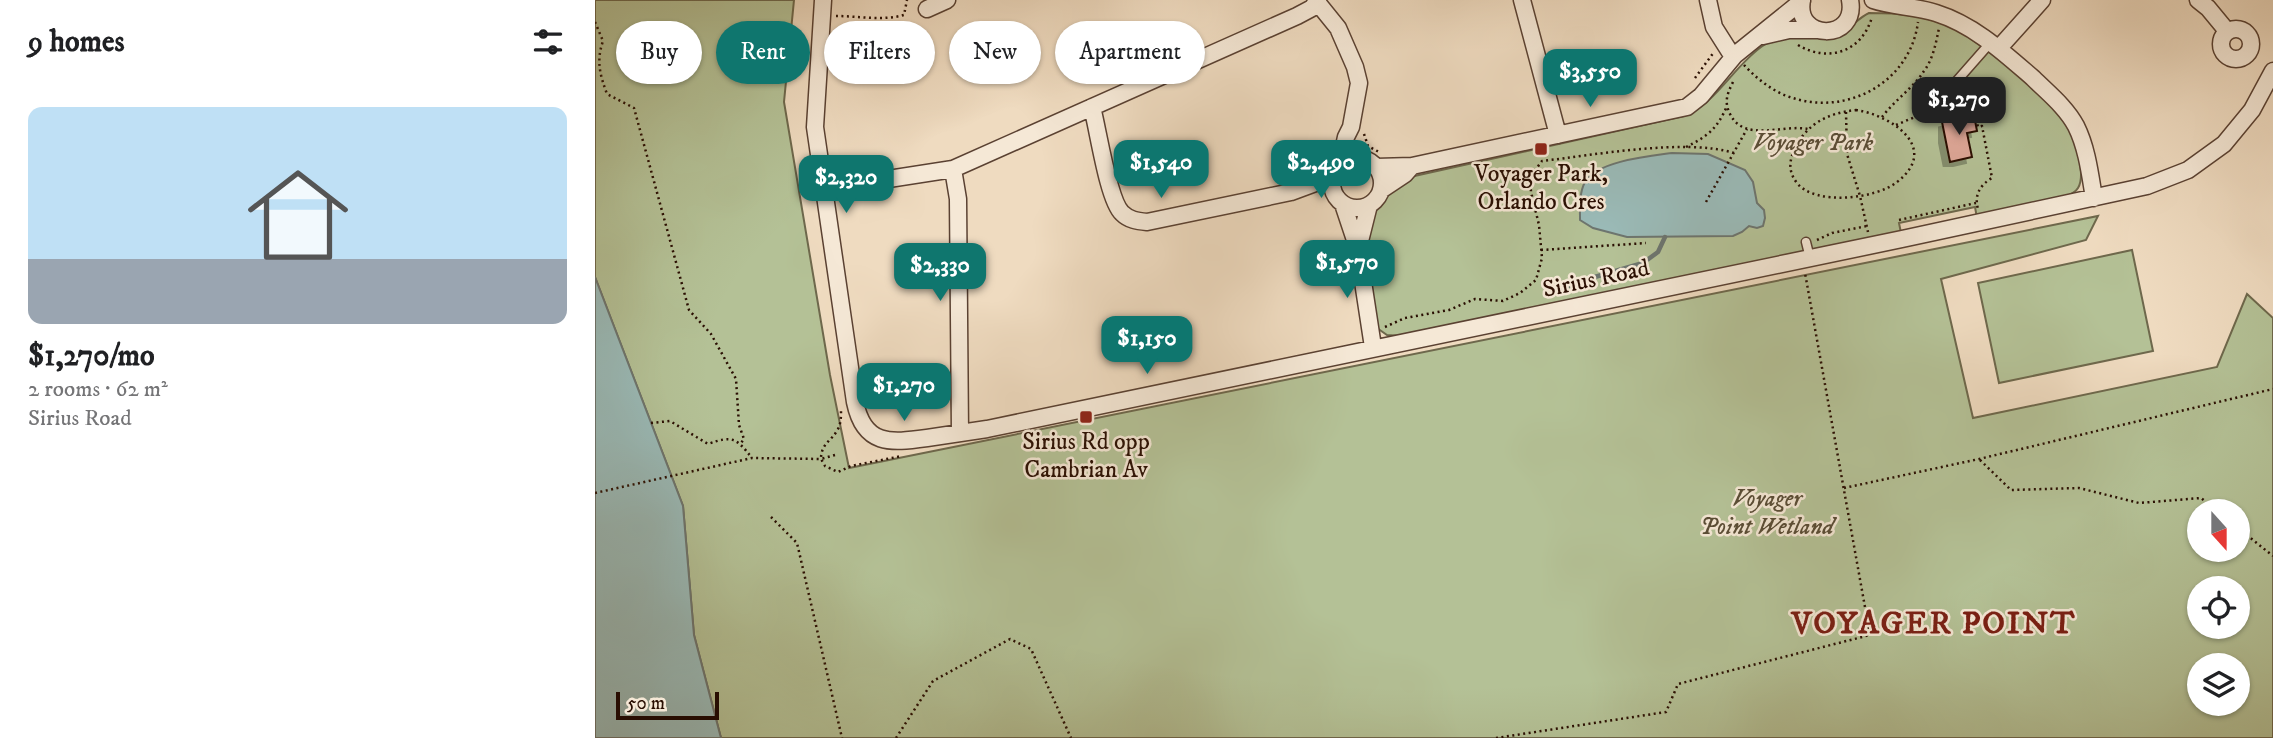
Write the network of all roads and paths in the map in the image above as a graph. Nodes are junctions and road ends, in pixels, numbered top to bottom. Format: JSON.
{"nodes":[{"id":1,"x":907,"y":0,"type":"edge"},
{"id":2,"x":947,"y":0,"type":"edge"},
{"id":3,"x":1521,"y":0,"type":"edge"},
{"id":4,"x":1708,"y":0,"type":"edge"},
{"id":5,"x":1850,"y":0,"type":"edge"},
{"id":6,"x":2042,"y":0,"type":"edge"},
{"id":7,"x":2198,"y":0,"type":"edge"},
{"id":8,"x":1317,"y":1,"type":"edge"},
{"id":9,"x":1802,"y":1,"type":"edge"},
{"id":10,"x":1877,"y":1,"type":"edge"},
{"id":11,"x":823,"y":6,"type":"edge"},
{"id":12,"x":927,"y":9,"type":"dead end"},
{"id":13,"x":1921,"y":9,"type":"junction"},
{"id":14,"x":1849,"y":17,"type":"junction"},
{"id":15,"x":595,"y":22,"type":"edge"},
{"id":16,"x":1939,"y":25,"type":"dead end"},
{"id":17,"x":1817,"y":30,"type":"junction"},
{"id":18,"x":2227,"y":31,"type":"dead end"},
{"id":19,"x":1757,"y":38,"type":"junction"},
{"id":20,"x":1723,"y":43,"type":"junction"},
{"id":21,"x":1995,"y":45,"type":"junction"},
{"id":22,"x":1734,"y":56,"type":"junction"},
{"id":23,"x":2273,"y":71,"type":"edge"},
{"id":24,"x":1738,"y":74,"type":"dead end"},
{"id":25,"x":1689,"y":86,"type":"dead end"},
{"id":26,"x":1950,"y":89,"type":"junction"},
{"id":27,"x":1727,"y":106,"type":"junction"},
{"id":28,"x":1092,"y":107,"type":"junction"},
{"id":29,"x":1846,"y":111,"type":"junction"},
{"id":30,"x":1882,"y":117,"type":"junction"},
{"id":31,"x":1896,"y":125,"type":"junction"},
{"id":32,"x":1747,"y":129,"type":"junction"},
{"id":33,"x":1808,"y":129,"type":"junction"},
{"id":34,"x":1358,"y":130,"type":"junction"},
{"id":35,"x":1558,"y":135,"type":"junction"},
{"id":36,"x":1683,"y":148,"type":"junction"},
{"id":37,"x":1734,"y":153,"type":"junction"},
{"id":38,"x":1373,"y":159,"type":"junction"},
{"id":39,"x":1412,"y":166,"type":"junction"},
{"id":40,"x":953,"y":169,"type":"junction"},
{"id":41,"x":1337,"y":169,"type":"junction"},
{"id":42,"x":824,"y":189,"type":"junction"},
{"id":43,"x":1381,"y":190,"type":"junction"},
{"id":44,"x":1291,"y":192,"type":"junction"},
{"id":45,"x":1860,"y":196,"type":"junction"},
{"id":46,"x":2094,"y":198,"type":"junction"},
{"id":47,"x":1339,"y":200,"type":"junction"},
{"id":48,"x":1706,"y":202,"type":"dead end"},
{"id":49,"x":1976,"y":203,"type":"junction"},
{"id":50,"x":1369,"y":205,"type":"junction"},
{"id":51,"x":1899,"y":220,"type":"dead end"},
{"id":52,"x":1982,"y":222,"type":"junction"},
{"id":53,"x":1867,"y":226,"type":"junction"},
{"id":54,"x":1646,"y":243,"type":"dead end"},
{"id":55,"x":1871,"y":246,"type":"junction"},
{"id":56,"x":1358,"y":249,"type":"junction"},
{"id":57,"x":1541,"y":250,"type":"junction"},
{"id":58,"x":1806,"y":251,"type":"junction"},
{"id":59,"x":1371,"y":328,"type":"junction"},
{"id":60,"x":1373,"y":347,"type":"junction"},
{"id":61,"x":2273,"y":389,"type":"edge"},
{"id":62,"x":651,"y":423,"type":"dead end"},
{"id":63,"x":960,"y":433,"type":"junction"},
{"id":64,"x":741,"y":443,"type":"junction"},
{"id":65,"x":910,"y":454,"type":"dead end"},
{"id":66,"x":835,"y":455,"type":"dead end"},
{"id":67,"x":752,"y":458,"type":"junction"},
{"id":68,"x":821,"y":459,"type":"junction"},
{"id":69,"x":1979,"y":459,"type":"junction"},
{"id":70,"x":1844,"y":488,"type":"junction"},
{"id":71,"x":595,"y":493,"type":"edge"},
{"id":72,"x":2187,"y":499,"type":"edge"},
{"id":73,"x":771,"y":517,"type":"dead end"},
{"id":74,"x":2251,"y":538,"type":"edge"},
{"id":75,"x":2273,"y":556,"type":"edge"},
{"id":76,"x":842,"y":738,"type":"edge"},
{"id":77,"x":896,"y":738,"type":"edge"},
{"id":78,"x":1071,"y":738,"type":"edge"},
{"id":79,"x":1496,"y":738,"type":"edge"}],
"edges":[{"from":1,"to":11,"type":"path"},
{"from":2,"to":12,"type":"street"},
{"from":3,"to":35,"type":"street"},
{"from":4,"to":20,"type":"street"},
{"from":5,"to":14,"type":"street"},
{"from":6,"to":21,"type":"street"},
{"from":7,"to":18,"type":"street"},
{"from":8,"to":28,"type":"street"},
{"from":8,"to":34,"type":"street"},
{"from":9,"to":17,"type":"street"},
{"from":9,"to":19,"type":"street"},
{"from":10,"to":13,"type":"street"},
{"from":10,"to":14,"type":"street"},
{"from":11,"to":42,"type":"street"},
{"from":13,"to":21,"type":"street"},
{"from":13,"to":22,"type":"path"},
{"from":14,"to":17,"type":"street"},
{"from":15,"to":64,"type":"path"},
{"from":16,"to":30,"type":"path"},
{"from":17,"to":19,"type":"street"},
{"from":19,"to":22,"type":"street"},
{"from":20,"to":22,"type":"street"},
{"from":20,"to":25,"type":"path"},
{"from":21,"to":26,"type":"lane"},
{"from":21,"to":46,"type":"street"},
{"from":22,"to":35,"type":"street"},
{"from":23,"to":46,"type":"street","name":"Sirius Road"},
{"from":24,"to":27,"type":"path"},
{"from":26,"to":31,"type":"path"},
{"from":26,"to":49,"type":"path"},
{"from":27,"to":32,"type":"path"},
{"from":27,"to":36,"type":"path"},
{"from":28,"to":40,"type":"street"},
{"from":28,"to":44,"type":"street"},
{"from":29,"to":30,"type":"path"},
{"from":29,"to":33,"type":"path"},
{"from":29,"to":45,"type":"path"},
{"from":30,"to":31,"type":"path"},
{"from":31,"to":45,"type":"path"},
{"from":32,"to":33,"type":"path"},
{"from":32,"to":37,"type":"path"},
{"from":33,"to":45,"type":"path"},
{"from":34,"to":38,"type":"street"},
{"from":34,"to":38,"type":"path"},
{"from":34,"to":41,"type":"street"},
{"from":35,"to":39,"type":"street"},
{"from":36,"to":37,"type":"path"},
{"from":36,"to":57,"type":"path"},
{"from":37,"to":48,"type":"path"},
{"from":38,"to":39,"type":"street"},
{"from":38,"to":41,"type":"street"},
{"from":38,"to":43,"type":"street"},
{"from":39,"to":43,"type":"street"},
{"from":40,"to":42,"type":"street"},
{"from":40,"to":63,"type":"street"},
{"from":41,"to":44,"type":"street"},
{"from":41,"to":47,"type":"street"},
{"from":42,"to":63,"type":"street","name":"Sirius Road"},
{"from":43,"to":50,"type":"street"},
{"from":44,"to":47,"type":"street"},
{"from":45,"to":53,"type":"path"},
{"from":46,"to":52,"type":"street","name":"Sirius Road"},
{"from":47,"to":50,"type":"street"},
{"from":47,"to":56,"type":"street"},
{"from":49,"to":51,"type":"path"},
{"from":49,"to":52,"type":"path"},
{"from":50,"to":56,"type":"street"},
{"from":52,"to":55,"type":"street","name":"Sirius Road"},
{"from":53,"to":55,"type":"path"},
{"from":53,"to":58,"type":"path"},
{"from":54,"to":57,"type":"path"},
{"from":55,"to":58,"type":"street","name":"Sirius Road"},
{"from":56,"to":59,"type":"street"},
{"from":57,"to":59,"type":"path"},
{"from":58,"to":60,"type":"street","name":"Sirius Road"},
{"from":58,"to":70,"type":"path"},
{"from":59,"to":60,"type":"street"},
{"from":60,"to":63,"type":"street","name":"Sirius Road"},
{"from":61,"to":69,"type":"path"},
{"from":62,"to":64,"type":"path"},
{"from":64,"to":67,"type":"path"},
{"from":65,"to":68,"type":"path"},
{"from":66,"to":68,"type":"path"},
{"from":67,"to":68,"type":"path"},
{"from":67,"to":71,"type":"path"},
{"from":69,"to":70,"type":"path"},
{"from":69,"to":72,"type":"path"},
{"from":70,"to":79,"type":"path"},
{"from":73,"to":76,"type":"path"},
{"from":74,"to":75,"type":"path"},
{"from":77,"to":78,"type":"path"}]}
